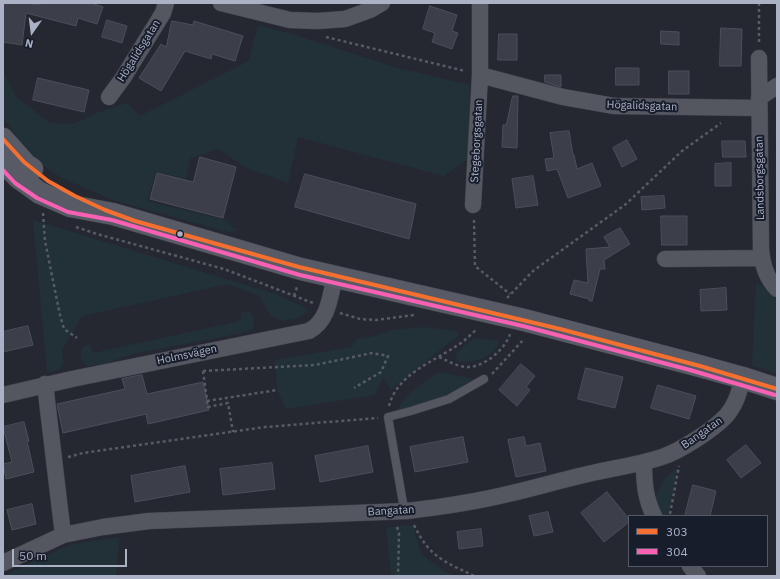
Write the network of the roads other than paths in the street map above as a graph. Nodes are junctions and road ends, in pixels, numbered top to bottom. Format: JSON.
{"nodes":[{"id":1,"x":166,"y":3,"type":"edge"},
{"id":2,"x":221,"y":3,"type":"edge"},
{"id":3,"x":382,"y":3,"type":"edge"},
{"id":4,"x":480,"y":3,"type":"edge"},
{"id":5,"x":759,"y":58,"type":"road end"},
{"id":6,"x":480,"y":75,"type":"junction"},
{"id":7,"x":777,"y":86,"type":"edge"},
{"id":8,"x":109,"y":98,"type":"dead end"},
{"id":9,"x":759,"y":103,"type":"junction"},
{"id":10,"x":3,"y":139,"type":"edge"},
{"id":11,"x":3,"y":162,"type":"edge"},
{"id":12,"x":473,"y":205,"type":"road end"},
{"id":13,"x":113,"y":214,"type":"junction"},
{"id":14,"x":761,"y":258,"type":"junction"},
{"id":15,"x":664,"y":259,"type":"dead end"},
{"id":16,"x":335,"y":276,"type":"junction"},
{"id":17,"x":777,"y":289,"type":"edge"},
{"id":18,"x":743,"y":378,"type":"junction"},
{"id":19,"x":484,"y":379,"type":"road end"},
{"id":20,"x":45,"y":384,"type":"junction"},
{"id":21,"x":777,"y":389,"type":"edge"},
{"id":22,"x":3,"y":395,"type":"edge"},
{"id":23,"x":644,"y":462,"type":"junction"},
{"id":24,"x":400,"y":511,"type":"junction"},
{"id":25,"x":654,"y":515,"type":"edge"},
{"id":26,"x":63,"y":535,"type":"junction"},
{"id":27,"x":3,"y":563,"type":"edge"},
{"id":28,"x":691,"y":567,"type":"edge"},
{"id":29,"x":698,"y":576,"type":"edge"}],
"edges":[{"from":1,"to":8,"type":"street","name":"Högalidsgatan"},
{"from":2,"to":3,"type":"street"},
{"from":4,"to":6,"type":"street","name":"Stegeborgsgatan"},
{"from":5,"to":9,"type":"street","name":"Landsborgsgatan"},
{"from":6,"to":9,"type":"street","name":"Högalidsgatan"},
{"from":6,"to":12,"type":"street","name":"Stegeborgsgatan"},
{"from":7,"to":9,"type":"street"},
{"from":9,"to":14,"type":"street","name":"Landsborgsgatan"},
{"from":10,"to":13,"type":"main road"},
{"from":11,"to":13,"type":"main road"},
{"from":13,"to":16,"type":"main road"},
{"from":14,"to":15,"type":"street"},
{"from":14,"to":17,"type":"street","name":"Landsborgsgatan"},
{"from":16,"to":18,"type":"main road"},
{"from":16,"to":20,"type":"street","name":"Holmsvägen"},
{"from":18,"to":21,"type":"main road"},
{"from":18,"to":23,"type":"street","name":"Bangatan"},
{"from":19,"to":24,"type":"lane"},
{"from":20,"to":22,"type":"street","name":"Holmsvägen"},
{"from":20,"to":26,"type":"street"},
{"from":23,"to":24,"type":"street","name":"Bangatan"},
{"from":23,"to":25,"type":"street"},
{"from":24,"to":26,"type":"street","name":"Bangatan"},
{"from":26,"to":27,"type":"street","name":"Bangatan"},
{"from":28,"to":29,"type":"street"}]}
